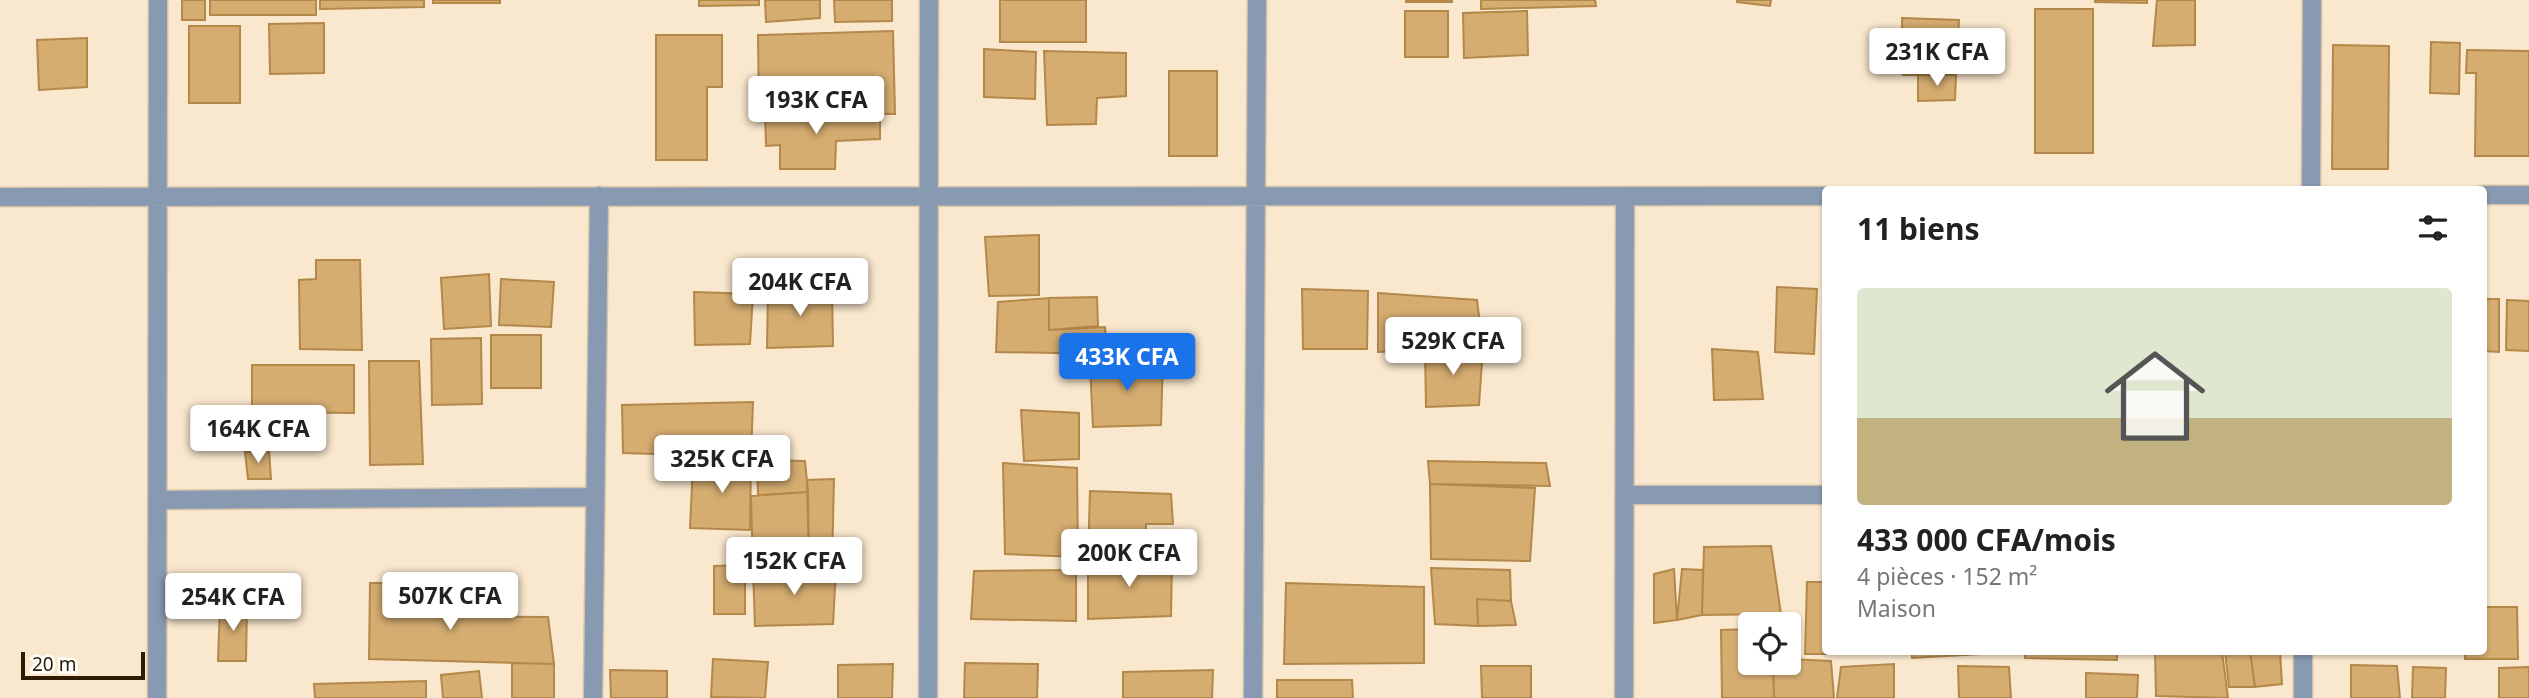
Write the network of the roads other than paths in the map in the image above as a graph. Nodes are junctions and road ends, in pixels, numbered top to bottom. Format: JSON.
{"nodes":[{"id":1,"x":158,"y":0,"type":"edge"},
{"id":2,"x":929,"y":0,"type":"edge"},
{"id":3,"x":1257,"y":0,"type":"edge"},
{"id":4,"x":2312,"y":0,"type":"edge"},
{"id":5,"x":2311,"y":186,"type":"edge"},
{"id":6,"x":2487,"y":195,"type":"edge"},
{"id":7,"x":2529,"y":195,"type":"edge"},
{"id":8,"x":599,"y":196,"type":"junction"},
{"id":9,"x":929,"y":196,"type":"junction"},
{"id":10,"x":1256,"y":196,"type":"junction"},
{"id":11,"x":1625,"y":196,"type":"junction"},
{"id":12,"x":1822,"y":196,"type":"edge"},
{"id":13,"x":0,"y":197,"type":"edge"},
{"id":14,"x":159,"y":197,"type":"junction"},
{"id":15,"x":1625,"y":495,"type":"junction"},
{"id":16,"x":1822,"y":495,"type":"edge"},
{"id":17,"x":595,"y":497,"type":"junction"},
{"id":18,"x":158,"y":500,"type":"junction"},
{"id":19,"x":2304,"y":655,"type":"edge"},
{"id":20,"x":157,"y":698,"type":"edge"},
{"id":21,"x":593,"y":698,"type":"edge"},
{"id":22,"x":928,"y":698,"type":"edge"},
{"id":23,"x":1253,"y":698,"type":"edge"},
{"id":24,"x":1624,"y":698,"type":"edge"},
{"id":25,"x":2303,"y":698,"type":"edge"}],
"edges":[{"from":1,"to":14,"type":"street"},
{"from":2,"to":9,"type":"street"},
{"from":3,"to":10,"type":"street"},
{"from":4,"to":5,"type":"street"},
{"from":6,"to":7,"type":"street"},
{"from":8,"to":9,"type":"street"},
{"from":8,"to":14,"type":"street"},
{"from":8,"to":17,"type":"street"},
{"from":9,"to":10,"type":"street"},
{"from":9,"to":22,"type":"street"},
{"from":10,"to":11,"type":"street"},
{"from":10,"to":23,"type":"street"},
{"from":11,"to":12,"type":"street"},
{"from":11,"to":15,"type":"street"},
{"from":13,"to":14,"type":"street"},
{"from":14,"to":18,"type":"street"},
{"from":15,"to":16,"type":"street"},
{"from":15,"to":24,"type":"street"},
{"from":17,"to":18,"type":"street"},
{"from":17,"to":21,"type":"street"},
{"from":18,"to":20,"type":"street"},
{"from":19,"to":25,"type":"street"}]}
